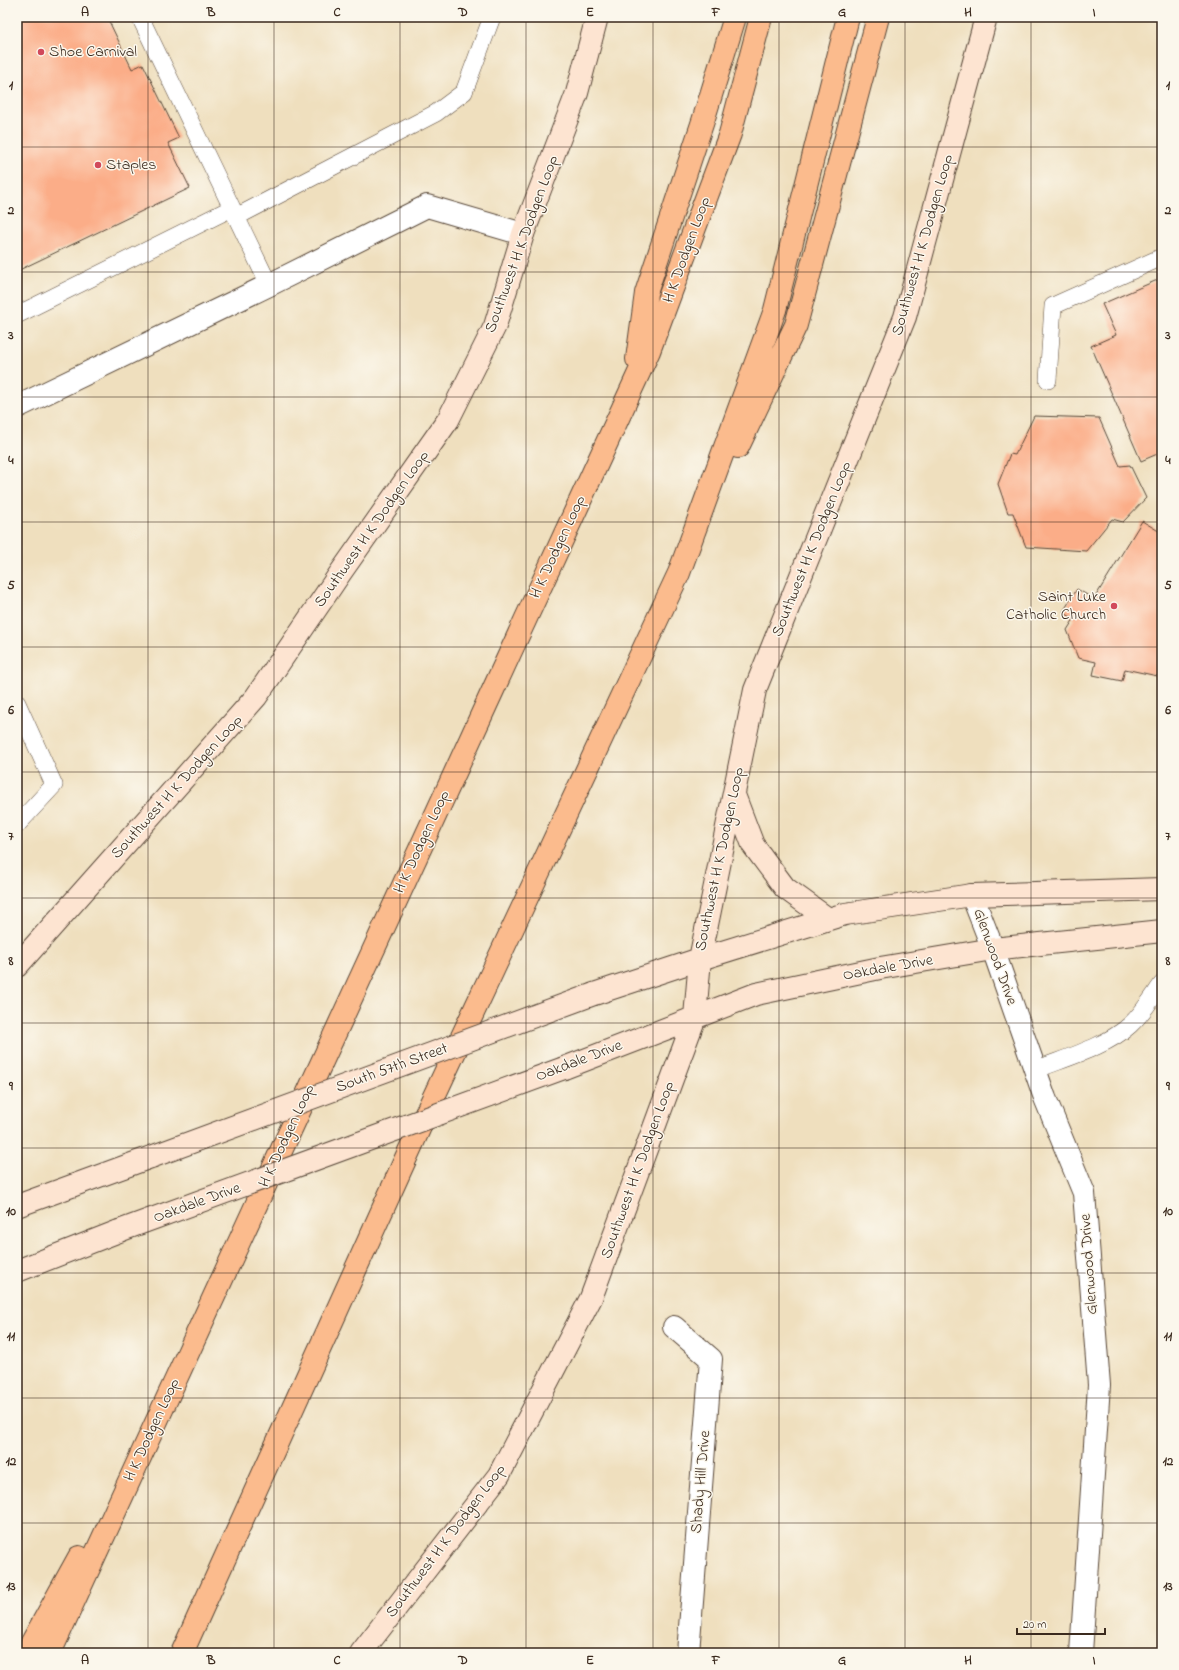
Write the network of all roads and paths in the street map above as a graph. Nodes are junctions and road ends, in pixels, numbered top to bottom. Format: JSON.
{"nodes":[{"id":1,"x":140,"y":17,"type":"edge"},
{"id":2,"x":492,"y":17,"type":"edge"},
{"id":3,"x":597,"y":17,"type":"edge"},
{"id":4,"x":735,"y":17,"type":"edge"},
{"id":5,"x":762,"y":17,"type":"edge"},
{"id":6,"x":848,"y":17,"type":"edge"},
{"id":7,"x":878,"y":17,"type":"edge"},
{"id":8,"x":986,"y":17,"type":"edge"},
{"id":9,"x":234,"y":212,"type":"junction"},
{"id":10,"x":523,"y":234,"type":"junction"},
{"id":11,"x":1162,"y":257,"type":"edge"},
{"id":12,"x":269,"y":286,"type":"junction"},
{"id":13,"x":17,"y":315,"type":"edge"},
{"id":14,"x":1048,"y":380,"type":"dead end"},
{"id":15,"x":633,"y":383,"type":"junction"},
{"id":16,"x":17,"y":407,"type":"edge"},
{"id":17,"x":679,"y":573,"type":"junction"},
{"id":18,"x":17,"y":703,"type":"edge"},
{"id":19,"x":734,"y":795,"type":"junction"},
{"id":20,"x":17,"y":825,"type":"edge"},
{"id":21,"x":1162,"y":889,"type":"edge"},
{"id":22,"x":972,"y":895,"type":"junction"},
{"id":23,"x":828,"y":919,"type":"junction"},
{"id":24,"x":1162,"y":931,"type":"edge"},
{"id":25,"x":993,"y":949,"type":"junction"},
{"id":26,"x":700,"y":958,"type":"junction"},
{"id":27,"x":17,"y":966,"type":"edge"},
{"id":28,"x":1162,"y":984,"type":"edge"},
{"id":29,"x":695,"y":1017,"type":"junction"},
{"id":30,"x":1035,"y":1070,"type":"junction"},
{"id":31,"x":17,"y":1206,"type":"edge"},
{"id":32,"x":17,"y":1271,"type":"edge"},
{"id":33,"x":674,"y":1327,"type":"dead end"},
{"id":34,"x":167,"y":1398,"type":"junction"},
{"id":35,"x":26,"y":1653,"type":"edge"},
{"id":36,"x":50,"y":1653,"type":"edge"},
{"id":37,"x":182,"y":1653,"type":"edge"},
{"id":38,"x":361,"y":1653,"type":"edge"},
{"id":39,"x":688,"y":1653,"type":"edge"},
{"id":40,"x":1081,"y":1653,"type":"edge"}],
"edges":[{"from":1,"to":9,"type":"lane"},
{"from":2,"to":9,"type":"lane"},
{"from":3,"to":10,"type":"main road","name":"Southwest H K Dodgen Loop"},
{"from":4,"to":15,"type":"highway"},
{"from":5,"to":15,"type":"highway","name":"H K Dodgen Loop"},
{"from":6,"to":17,"type":"highway"},
{"from":7,"to":17,"type":"highway"},
{"from":8,"to":19,"type":"main road","name":"Southwest H K Dodgen Loop"},
{"from":9,"to":12,"type":"lane"},
{"from":9,"to":13,"type":"lane"},
{"from":10,"to":12,"type":"street"},
{"from":10,"to":27,"type":"main road","name":"Southwest H K Dodgen Loop"},
{"from":11,"to":14,"type":"lane"},
{"from":12,"to":16,"type":"street"},
{"from":15,"to":34,"type":"highway","name":"H K Dodgen Loop"},
{"from":17,"to":37,"type":"highway"},
{"from":18,"to":20,"type":"lane"},
{"from":19,"to":23,"type":"main road"},
{"from":19,"to":26,"type":"main road","name":"Southwest H K Dodgen Loop"},
{"from":21,"to":22,"type":"main road"},
{"from":22,"to":23,"type":"main road"},
{"from":22,"to":25,"type":"street","name":"Glenwood Drive"},
{"from":23,"to":26,"type":"main road"},
{"from":24,"to":25,"type":"main road","name":"Oakdale Drive"},
{"from":25,"to":29,"type":"main road","name":"Oakdale Drive"},
{"from":25,"to":30,"type":"street","name":"Glenwood Drive"},
{"from":26,"to":29,"type":"main road","name":"Southwest H K Dodgen Loop"},
{"from":26,"to":31,"type":"main road","name":"South 57th Street","bridge":true},
{"from":28,"to":30,"type":"lane"},
{"from":29,"to":32,"type":"main road","name":"Oakdale Drive","bridge":true},
{"from":29,"to":38,"type":"main road","name":"Southwest H K Dodgen Loop"},
{"from":30,"to":40,"type":"street","name":"Glenwood Drive"},
{"from":33,"to":39,"type":"street","name":"Shady Hill Drive"},
{"from":34,"to":35,"type":"highway"},
{"from":34,"to":36,"type":"highway","name":"H K Dodgen Loop"}]}
